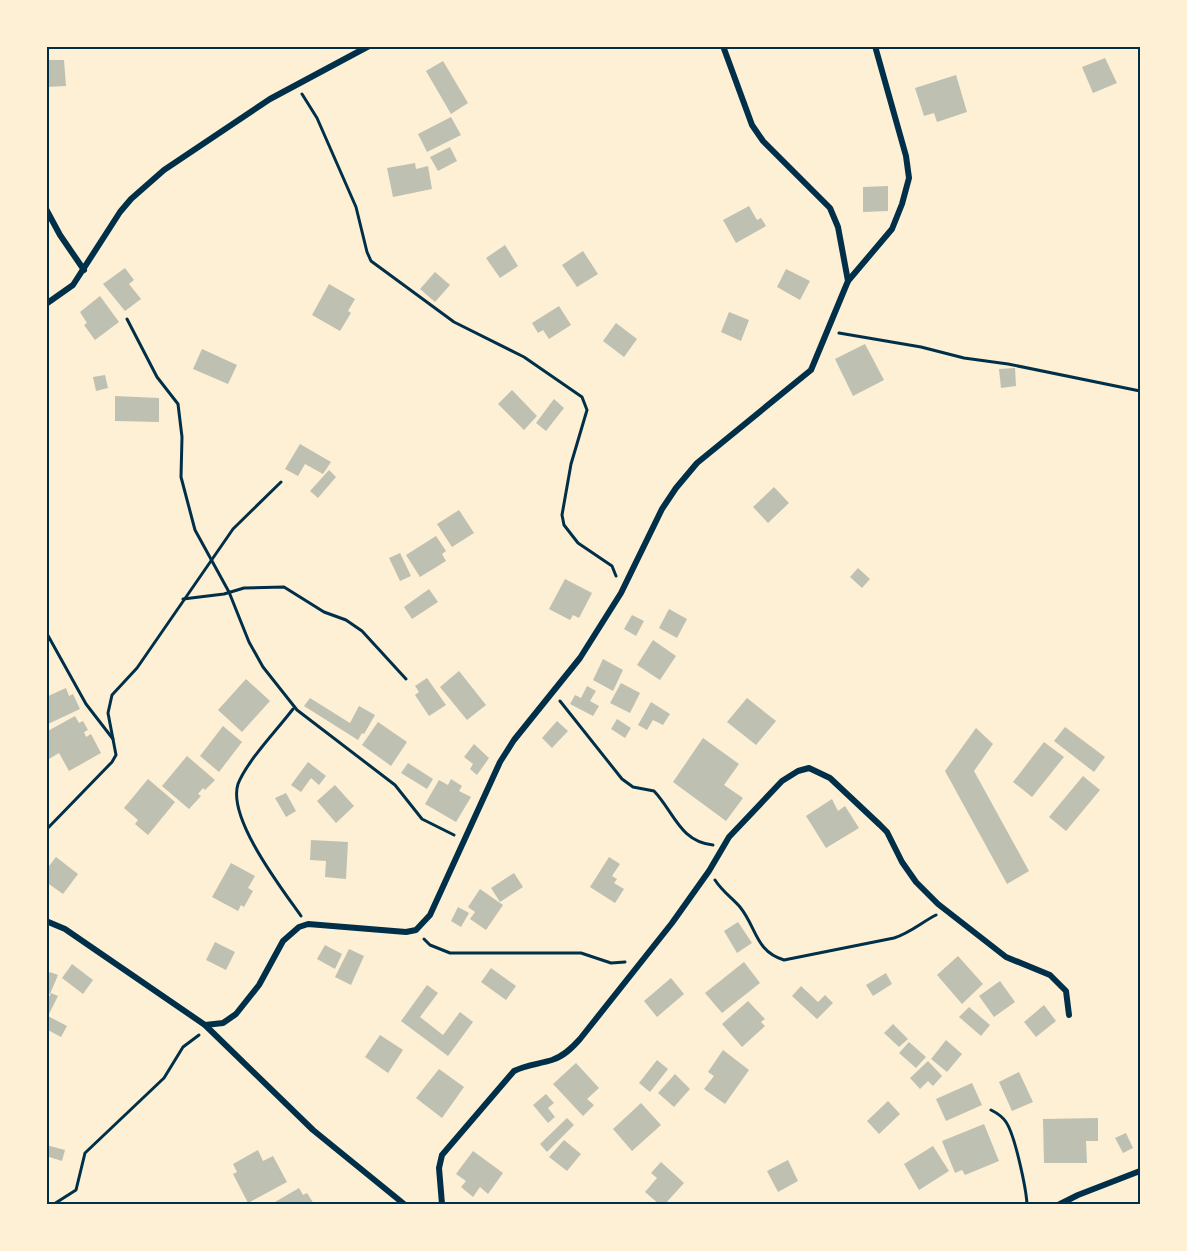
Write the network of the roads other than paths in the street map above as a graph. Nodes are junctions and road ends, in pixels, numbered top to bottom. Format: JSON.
{"nodes":[{"id":1,"x":369,"y":46,"type":"edge"},
{"id":2,"x":723,"y":46,"type":"edge"},
{"id":3,"x":875,"y":46,"type":"edge"},
{"id":4,"x":46,"y":209,"type":"edge"},
{"id":5,"x":84,"y":270,"type":"junction"},
{"id":6,"x":848,"y":281,"type":"junction"},
{"id":7,"x":46,"y":304,"type":"edge"},
{"id":8,"x":46,"y":921,"type":"edge"},
{"id":9,"x":1069,"y":1015,"type":"dead end"},
{"id":10,"x":205,"y":1025,"type":"junction"},
{"id":11,"x":1140,"y":1171,"type":"edge"},
{"id":12,"x":404,"y":1204,"type":"edge"},
{"id":13,"x":442,"y":1204,"type":"edge"},
{"id":14,"x":1060,"y":1204,"type":"edge"}],
"edges":[{"from":1,"to":5,"type":"street"},
{"from":2,"to":6,"type":"street"},
{"from":3,"to":6,"type":"street"},
{"from":4,"to":5,"type":"street"},
{"from":5,"to":7,"type":"street"},
{"from":6,"to":10,"type":"street"},
{"from":8,"to":10,"type":"street"},
{"from":9,"to":13,"type":"street"},
{"from":10,"to":12,"type":"street"},
{"from":11,"to":14,"type":"street"}]}
